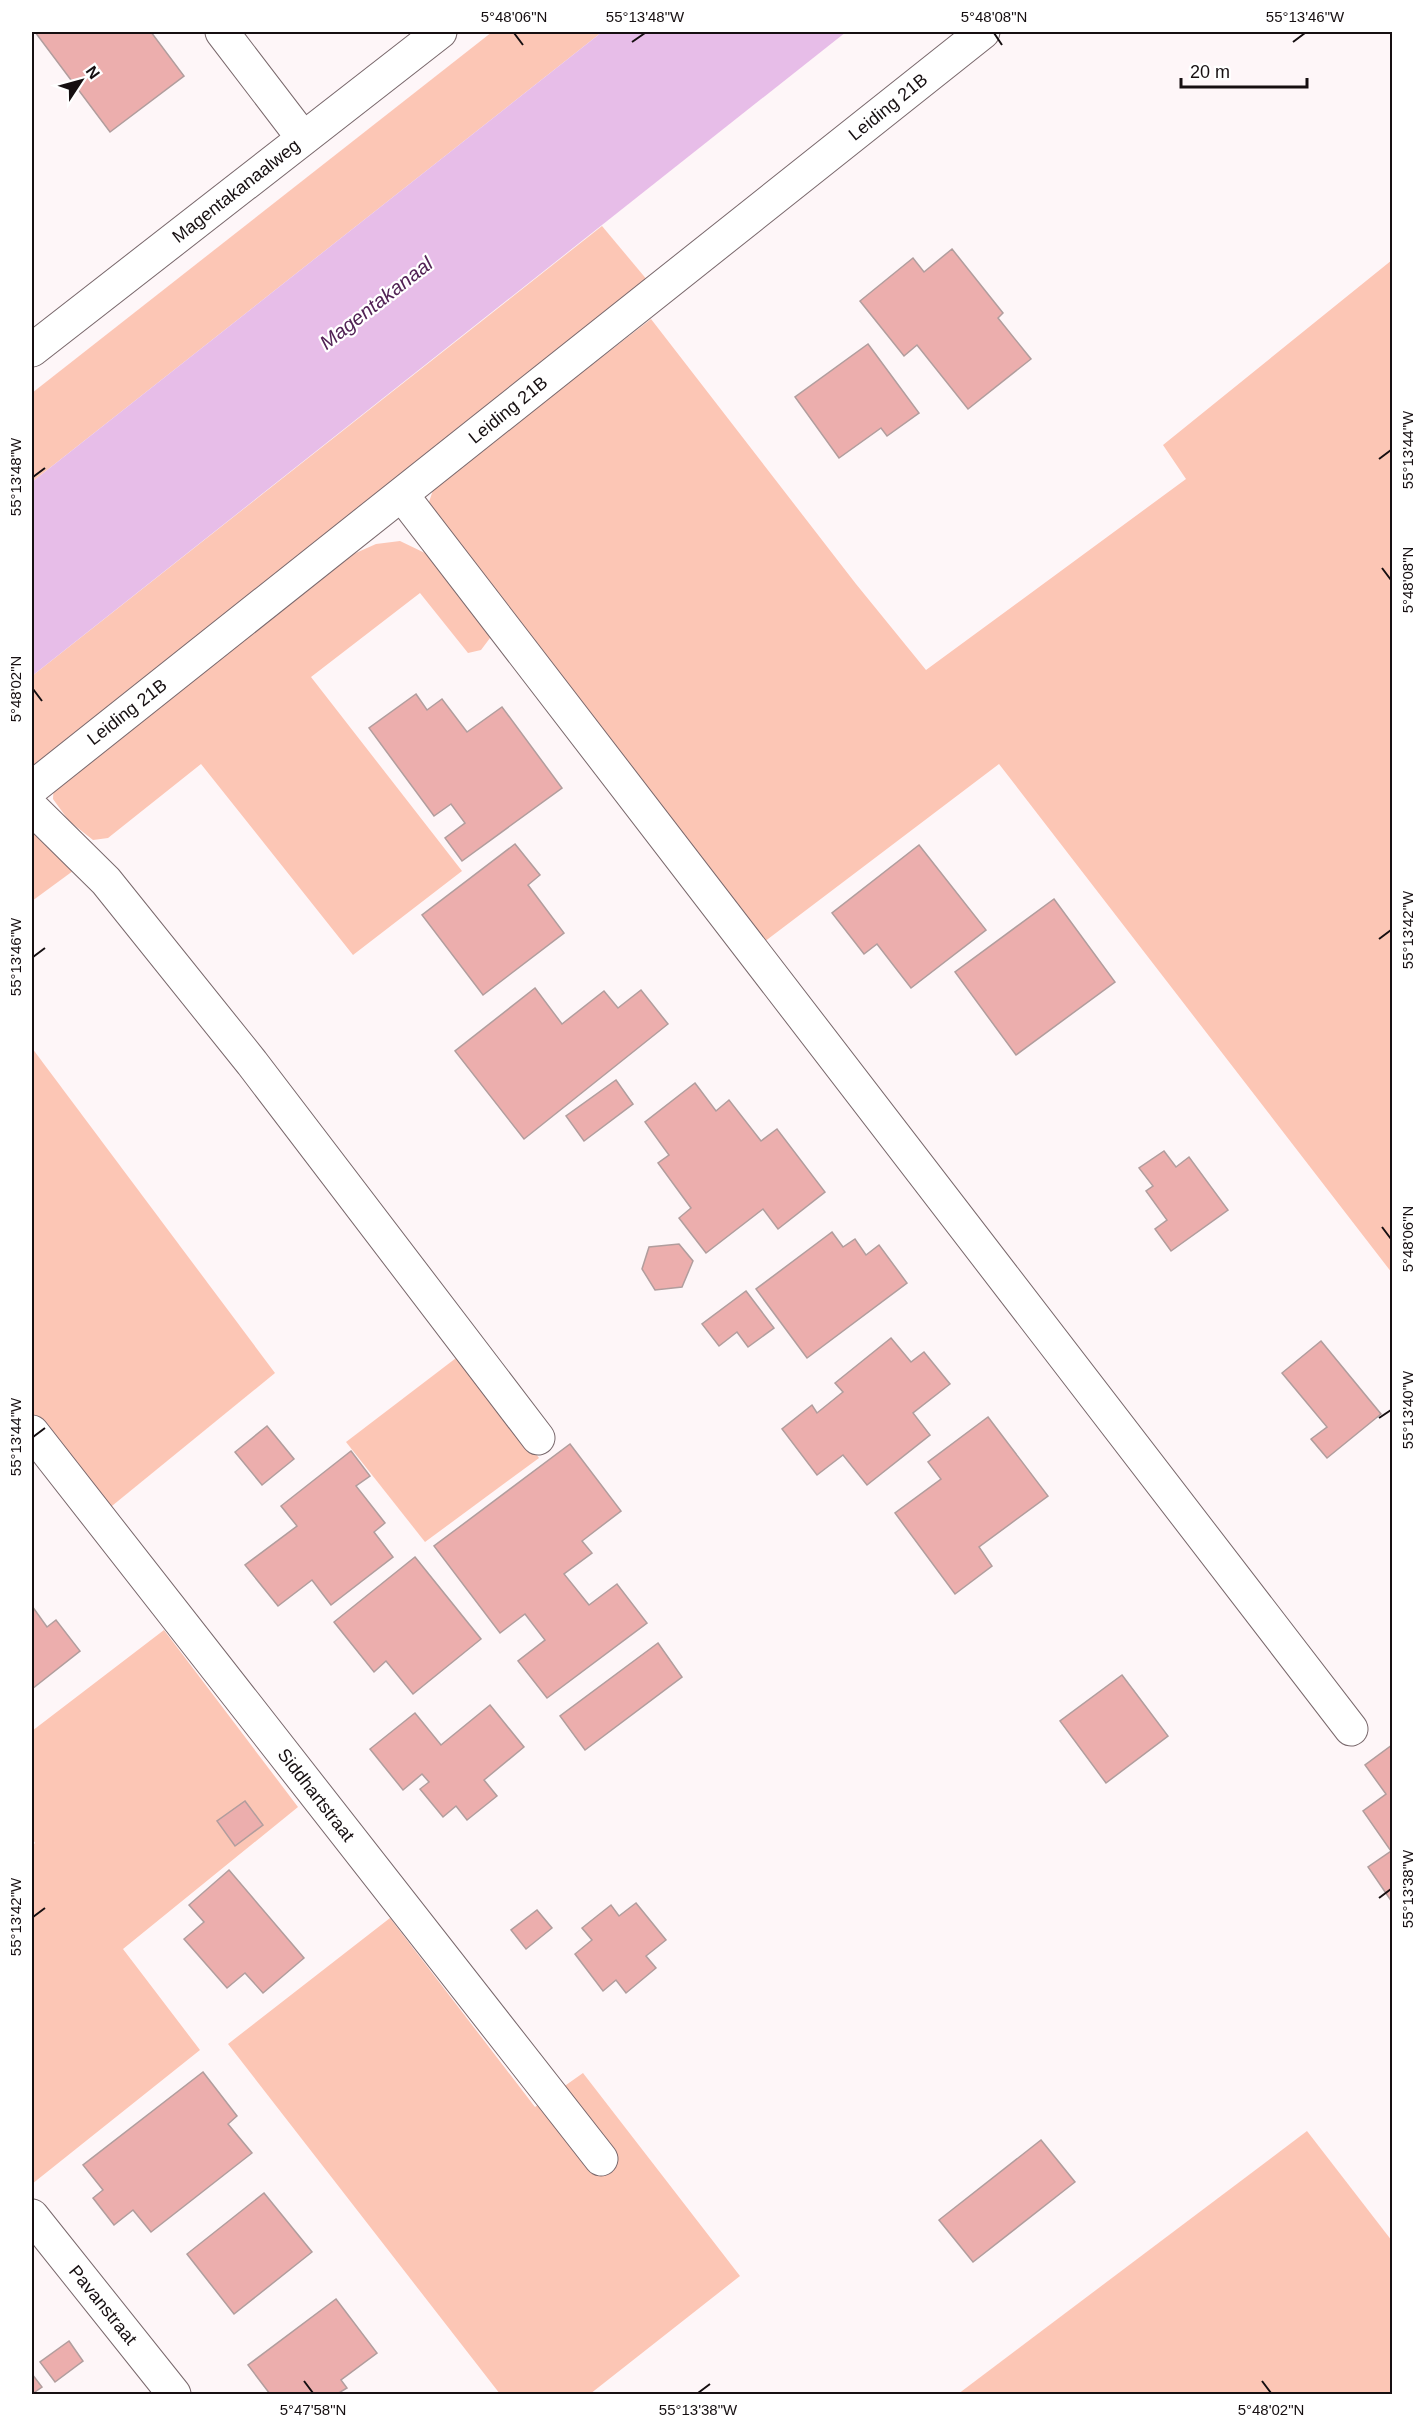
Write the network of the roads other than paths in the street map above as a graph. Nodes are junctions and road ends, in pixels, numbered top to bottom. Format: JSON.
{"nodes":[{"id":1,"x":222,"y":32,"type":"edge"},
{"id":2,"x":440,"y":32,"type":"edge"},
{"id":3,"x":983,"y":32,"type":"edge"},
{"id":4,"x":303,"y":138,"type":"junction"},
{"id":5,"x":32,"y":350,"type":"edge"},
{"id":6,"x":402,"y":495,"type":"junction"},
{"id":7,"x":32,"y":788,"type":"edge"},
{"id":8,"x":32,"y":808,"type":"edge"},
{"id":9,"x":32,"y":1432,"type":"edge"},
{"id":10,"x":538,"y":1438,"type":"dead end"},
{"id":11,"x":1351,"y":1729,"type":"dead end"},
{"id":12,"x":601,"y":2159,"type":"dead end"},
{"id":13,"x":32,"y":2216,"type":"edge"},
{"id":14,"x":174,"y":2394,"type":"edge"}],
"edges":[{"from":1,"to":4,"type":"street"},
{"from":2,"to":4,"type":"street","name":"Magentakanaalweg"},
{"from":3,"to":6,"type":"street","name":"Leiding 21B"},
{"from":4,"to":5,"type":"street","name":"Magentakanaalweg"},
{"from":6,"to":7,"type":"street","name":"Leiding 21B"},
{"from":6,"to":11,"type":"street"},
{"from":8,"to":10,"type":"street"},
{"from":9,"to":12,"type":"street","name":"Siddhartstraat"},
{"from":13,"to":14,"type":"street","name":"Pavanstraat"}]}
